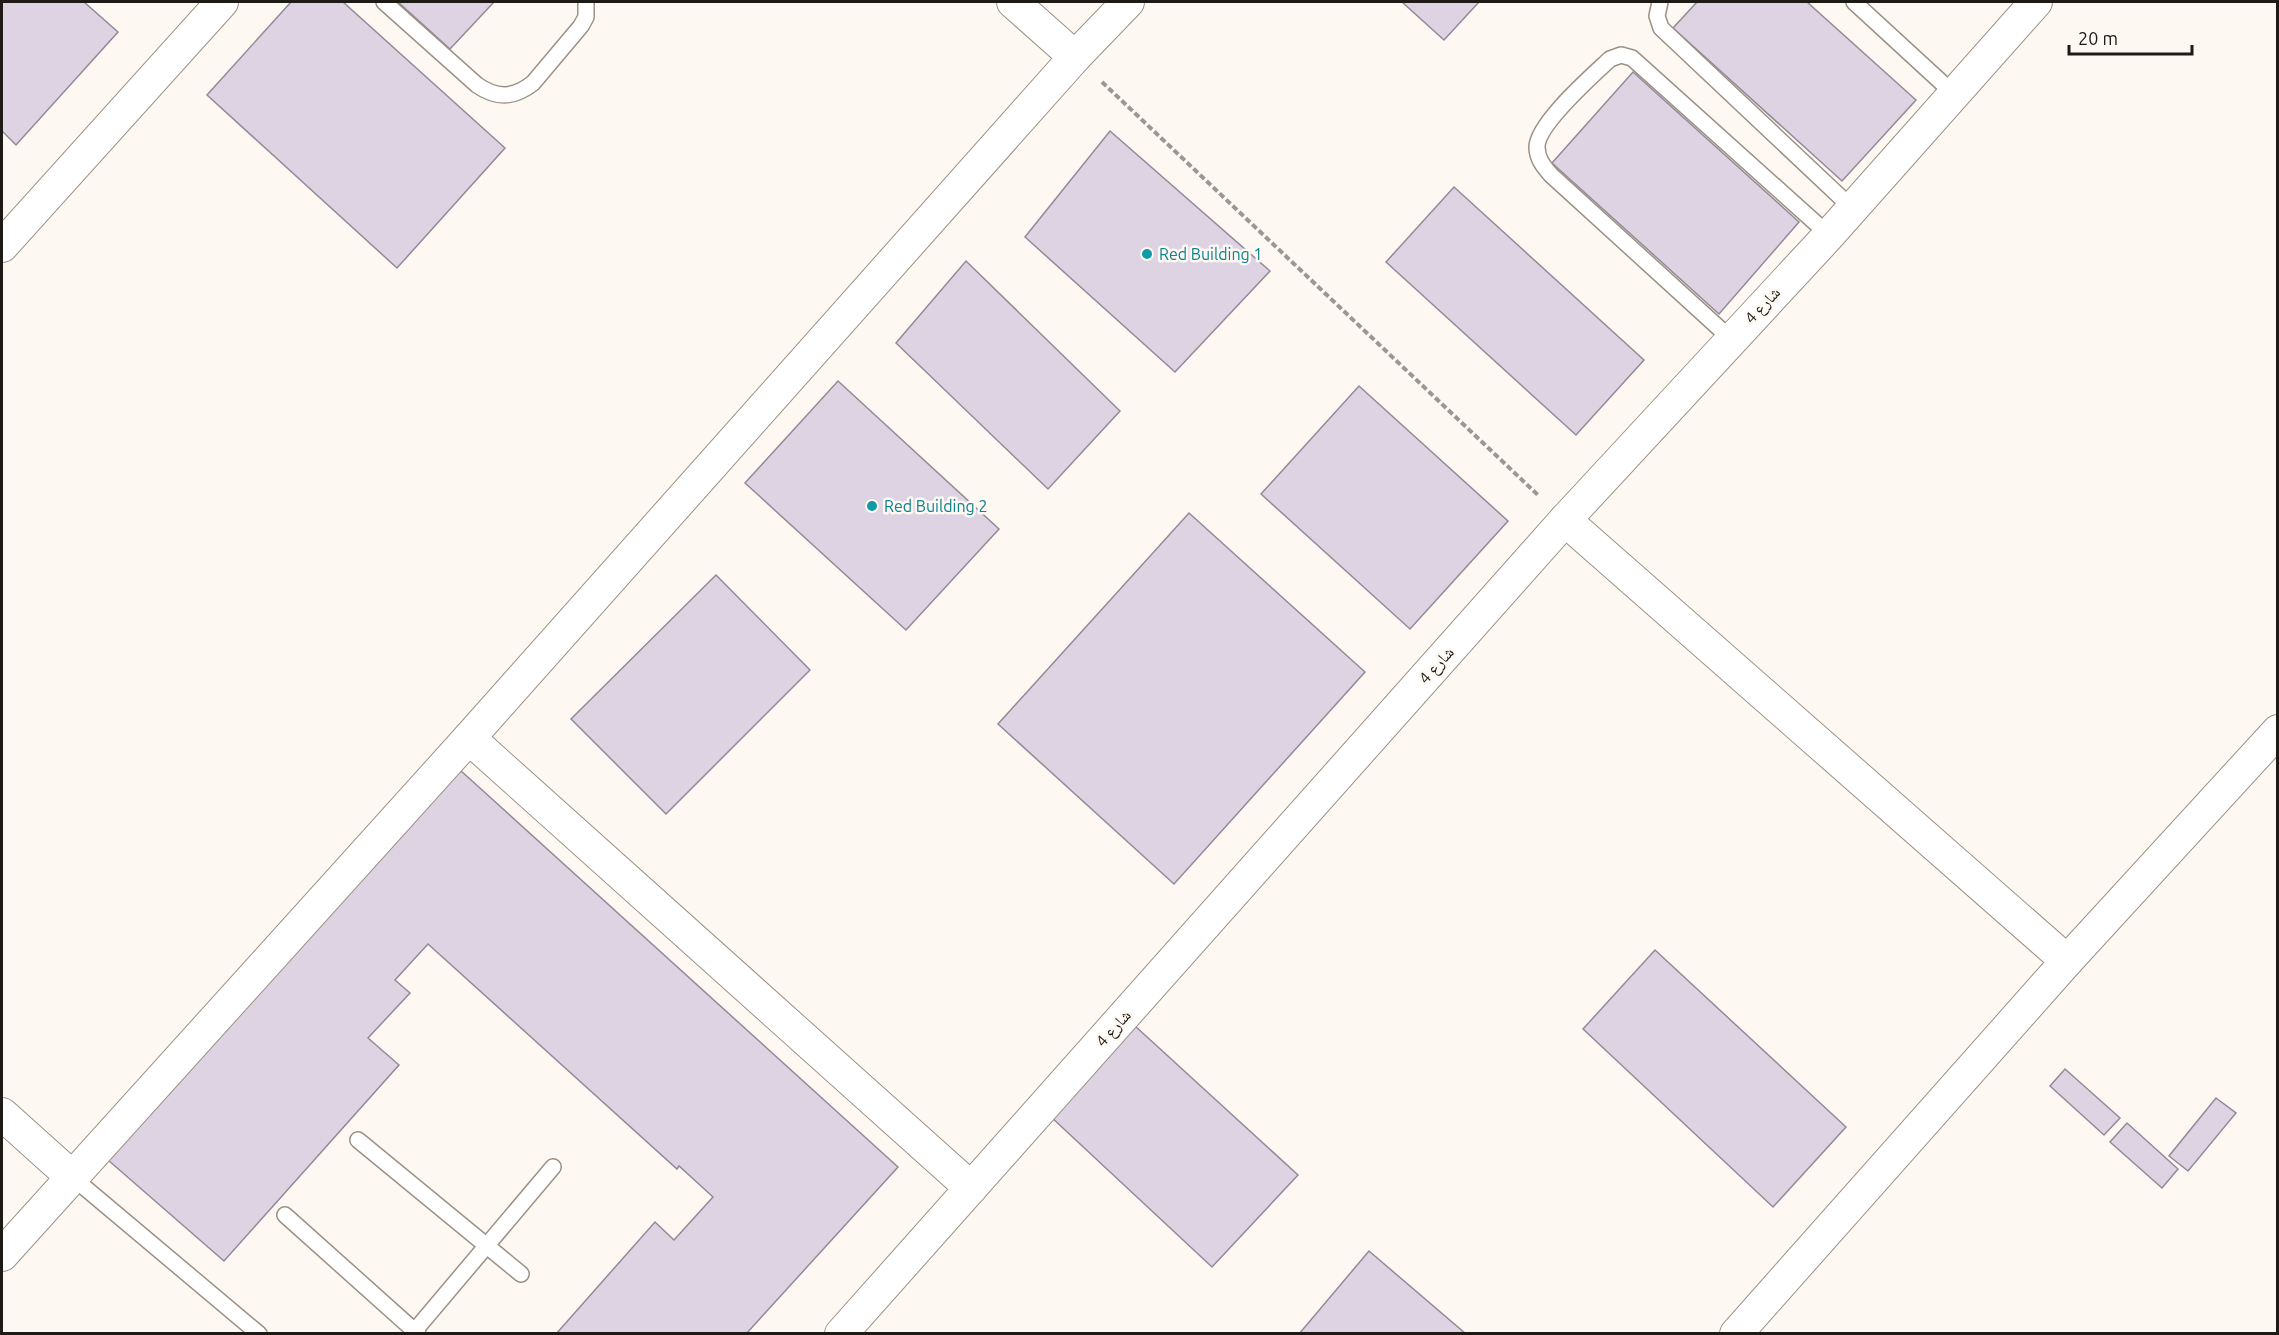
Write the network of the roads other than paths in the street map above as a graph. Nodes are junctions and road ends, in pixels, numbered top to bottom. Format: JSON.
{"nodes":[{"id":1,"x":222,"y":2,"type":"edge"},
{"id":2,"x":384,"y":2,"type":"edge"},
{"id":3,"x":586,"y":2,"type":"edge"},
{"id":4,"x":1013,"y":2,"type":"edge"},
{"id":5,"x":1128,"y":2,"type":"edge"},
{"id":6,"x":1660,"y":2,"type":"edge"},
{"id":7,"x":1854,"y":2,"type":"edge"},
{"id":8,"x":2036,"y":2,"type":"edge"},
{"id":9,"x":1075,"y":57,"type":"junction"},
{"id":10,"x":1953,"y":93,"type":"junction"},
{"id":11,"x":1852,"y":208,"type":"junction"},
{"id":12,"x":1828,"y":235,"type":"junction"},
{"id":13,"x":2,"y":246,"type":"edge"},
{"id":14,"x":1731,"y":339,"type":"junction"},
{"id":15,"x":1565,"y":520,"type":"junction"},
{"id":16,"x":2277,"y":731,"type":"edge"},
{"id":17,"x":469,"y":738,"type":"junction"},
{"id":18,"x":2067,"y":962,"type":"junction"},
{"id":19,"x":2,"y":1114,"type":"edge"},
{"id":20,"x":358,"y":1140,"type":"dead end"},
{"id":21,"x":553,"y":1167,"type":"dead end"},
{"id":22,"x":71,"y":1176,"type":"junction"},
{"id":23,"x":971,"y":1188,"type":"junction"},
{"id":24,"x":285,"y":1215,"type":"dead end"},
{"id":25,"x":486,"y":1246,"type":"junction"},
{"id":26,"x":2,"y":1255,"type":"edge"},
{"id":27,"x":521,"y":1274,"type":"dead end"},
{"id":28,"x":415,"y":1332,"type":"edge"},
{"id":29,"x":259,"y":1334,"type":"edge"},
{"id":30,"x":841,"y":1334,"type":"edge"},
{"id":31,"x":1736,"y":1334,"type":"edge"}],
"edges":[{"from":1,"to":13,"type":"street"},
{"from":2,"to":3,"type":"lane"},
{"from":4,"to":9,"type":"street"},
{"from":5,"to":9,"type":"street"},
{"from":6,"to":11,"type":"lane"},
{"from":7,"to":10,"type":"lane"},
{"from":8,"to":10,"type":"street","name":"شارع 4"},
{"from":9,"to":17,"type":"street"},
{"from":10,"to":11,"type":"street","name":"شارع 4"},
{"from":11,"to":12,"type":"street","name":"شارع 4"},
{"from":12,"to":14,"type":"street","name":"شارع 4"},
{"from":12,"to":14,"type":"lane"},
{"from":14,"to":15,"type":"street","name":"شارع 4"},
{"from":15,"to":18,"type":"street"},
{"from":15,"to":23,"type":"street","name":"شارع 4"},
{"from":16,"to":18,"type":"street"},
{"from":17,"to":22,"type":"street"},
{"from":17,"to":23,"type":"street"},
{"from":18,"to":31,"type":"street"},
{"from":19,"to":22,"type":"street"},
{"from":20,"to":25,"type":"lane"},
{"from":21,"to":25,"type":"lane"},
{"from":22,"to":26,"type":"street"},
{"from":22,"to":29,"type":"lane"},
{"from":23,"to":30,"type":"street","name":"شارع 4"},
{"from":24,"to":28,"type":"lane"},
{"from":25,"to":27,"type":"lane"},
{"from":25,"to":28,"type":"lane"}]}
